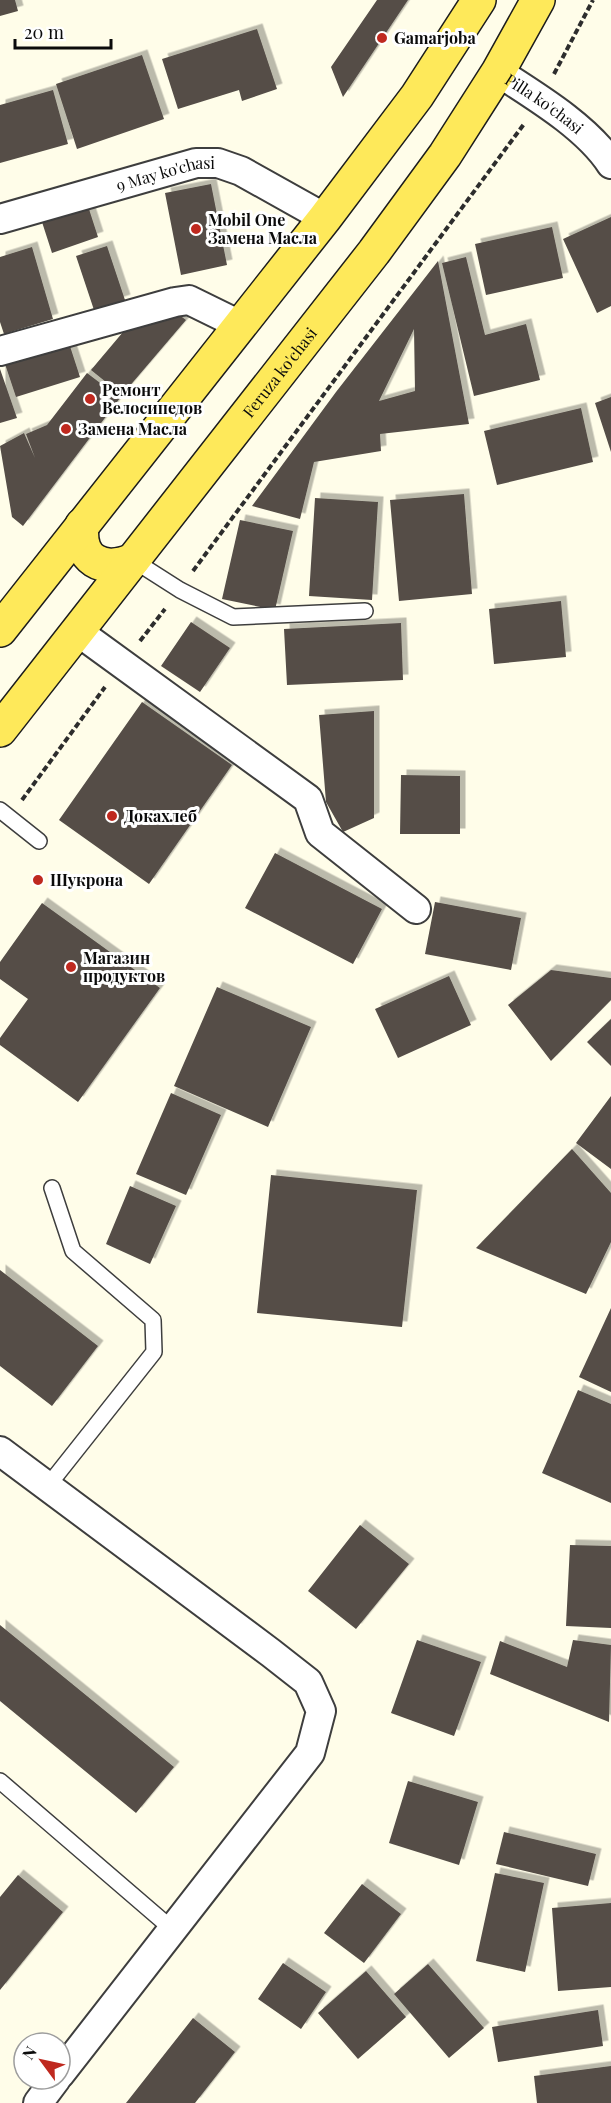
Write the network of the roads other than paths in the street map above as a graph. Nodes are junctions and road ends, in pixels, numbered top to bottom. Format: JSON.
{"nodes":[{"id":1,"x":479,"y":0,"type":"edge"},
{"id":2,"x":538,"y":0,"type":"edge"},
{"id":3,"x":498,"y":72,"type":"junction"},
{"id":4,"x":611,"y":164,"type":"edge"},
{"id":5,"x":325,"y":218,"type":"junction"},
{"id":6,"x":0,"y":219,"type":"edge"},
{"id":7,"x":240,"y":325,"type":"junction"},
{"id":8,"x":0,"y":351,"type":"edge"},
{"id":9,"x":82,"y":525,"type":"junction"},
{"id":10,"x":133,"y":560,"type":"junction"},
{"id":11,"x":365,"y":611,"type":"dead end"},
{"id":12,"x":0,"y":630,"type":"edge"},
{"id":13,"x":77,"y":631,"type":"junction"},
{"id":14,"x":0,"y":730,"type":"edge"},
{"id":15,"x":5,"y":813,"type":"edge"},
{"id":16,"x":39,"y":841,"type":"dead end"},
{"id":17,"x":416,"y":909,"type":"dead end"},
{"id":18,"x":52,"y":1188,"type":"dead end"},
{"id":19,"x":0,"y":1451,"type":"edge"},
{"id":20,"x":47,"y":1487,"type":"junction"},
{"id":21,"x":0,"y":1781,"type":"edge"},
{"id":22,"x":172,"y":1929,"type":"junction"},
{"id":23,"x":72,"y":2058,"type":"edge"}],
"edges":[{"from":1,"to":5,"type":"main road"},
{"from":2,"to":3,"type":"main road","name":"Feruza ko'chasi"},
{"from":3,"to":4,"type":"street","name":"Pilla ko'chasi"},
{"from":3,"to":10,"type":"main road","name":"Feruza ko'chasi"},
{"from":5,"to":6,"type":"street","name":"9 May ko'chasi"},
{"from":5,"to":7,"type":"main road"},
{"from":7,"to":8,"type":"street"},
{"from":7,"to":9,"type":"main road"},
{"from":9,"to":10,"type":"main road"},
{"from":9,"to":12,"type":"main road"},
{"from":10,"to":11,"type":"lane"},
{"from":10,"to":13,"type":"main road","name":"Feruza ko'chasi"},
{"from":13,"to":14,"type":"main road","name":"Feruza ko'chasi"},
{"from":13,"to":17,"type":"street"},
{"from":15,"to":16,"type":"lane"},
{"from":18,"to":20,"type":"lane"},
{"from":19,"to":20,"type":"street"},
{"from":20,"to":22,"type":"street"},
{"from":21,"to":22,"type":"lane"},
{"from":22,"to":23,"type":"street"}]}
